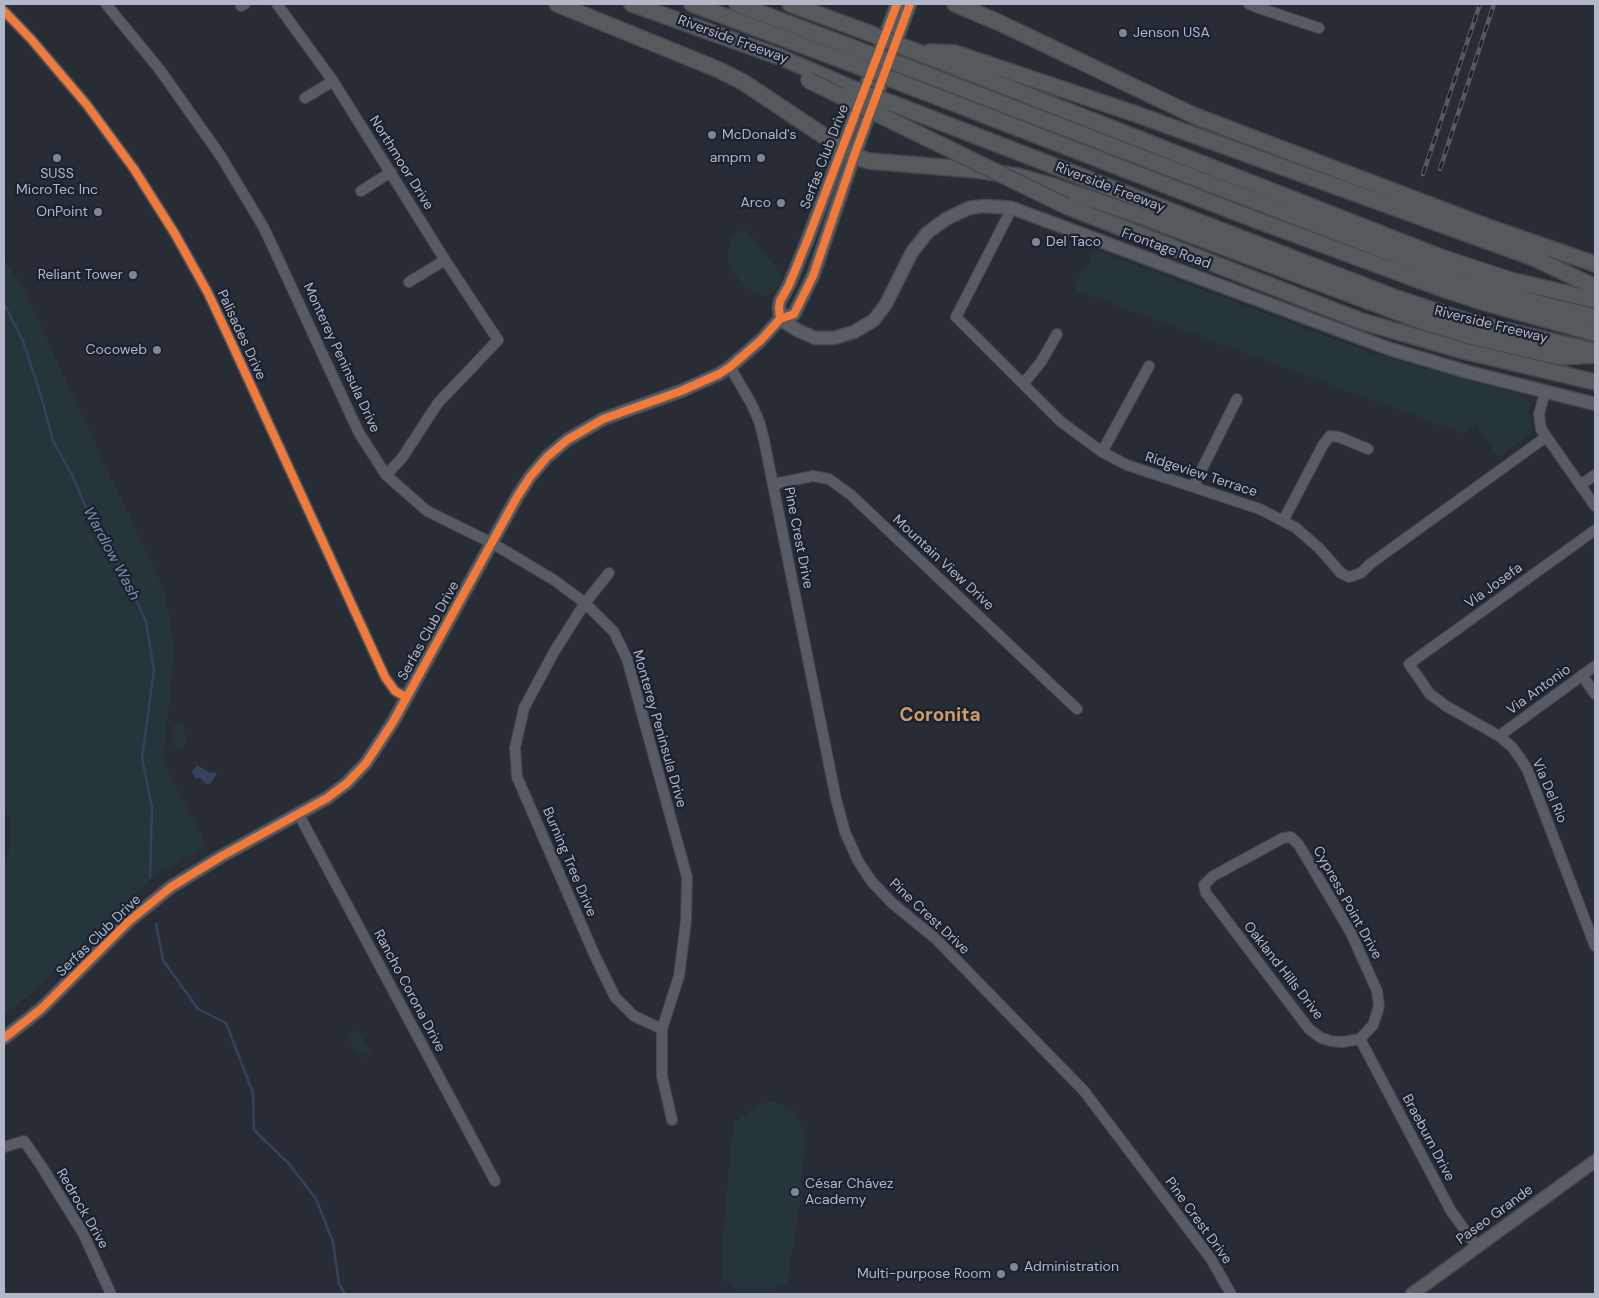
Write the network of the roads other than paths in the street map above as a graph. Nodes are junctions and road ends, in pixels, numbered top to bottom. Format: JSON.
{"nodes":[{"id":1,"x":106,"y":4,"type":"edge"},
{"id":2,"x":277,"y":4,"type":"edge"},
{"id":3,"x":557,"y":4,"type":"edge"},
{"id":4,"x":632,"y":4,"type":"edge"},
{"id":5,"x":692,"y":4,"type":"edge"},
{"id":6,"x":737,"y":4,"type":"edge"},
{"id":7,"x":790,"y":4,"type":"edge"},
{"id":8,"x":896,"y":4,"type":"edge"},
{"id":9,"x":910,"y":4,"type":"edge"},
{"id":10,"x":955,"y":4,"type":"edge"},
{"id":11,"x":1250,"y":4,"type":"edge"},
{"id":12,"x":4,"y":12,"type":"edge"},
{"id":13,"x":1319,"y":28,"type":"dead end"},
{"id":14,"x":915,"y":51,"type":"junction"},
{"id":15,"x":780,"y":57,"type":"junction"},
{"id":16,"x":333,"y":81,"type":"junction"},
{"id":17,"x":306,"y":98,"type":"dead end"},
{"id":18,"x":848,"y":152,"type":"junction"},
{"id":19,"x":391,"y":172,"type":"junction"},
{"id":20,"x":361,"y":191,"type":"dead end"},
{"id":21,"x":1012,"y":208,"type":"junction"},
{"id":22,"x":445,"y":260,"type":"junction"},
{"id":23,"x":1595,"y":264,"type":"edge"},
{"id":24,"x":409,"y":282,"type":"dead end"},
{"id":25,"x":1595,"y":286,"type":"edge"},
{"id":26,"x":1595,"y":300,"type":"edge"},
{"id":27,"x":1595,"y":317,"type":"edge"},
{"id":28,"x":780,"y":319,"type":"junction"},
{"id":29,"x":1595,"y":333,"type":"edge"},
{"id":30,"x":1057,"y":334,"type":"dead end"},
{"id":31,"x":1595,"y":351,"type":"edge"},
{"id":32,"x":1595,"y":356,"type":"edge"},
{"id":33,"x":1149,"y":366,"type":"dead end"},
{"id":34,"x":730,"y":367,"type":"junction"},
{"id":35,"x":1595,"y":382,"type":"edge"},
{"id":36,"x":1023,"y":384,"type":"junction"},
{"id":37,"x":1545,"y":392,"type":"junction"},
{"id":38,"x":1237,"y":399,"type":"dead end"},
{"id":39,"x":1595,"y":404,"type":"edge"},
{"id":40,"x":1546,"y":437,"type":"junction"},
{"id":41,"x":1368,"y":449,"type":"dead end"},
{"id":42,"x":1102,"y":452,"type":"junction"},
{"id":43,"x":1595,"y":474,"type":"edge"},
{"id":44,"x":386,"y":475,"type":"junction"},
{"id":45,"x":774,"y":484,"type":"junction"},
{"id":46,"x":1580,"y":485,"type":"junction"},
{"id":47,"x":1193,"y":487,"type":"junction"},
{"id":48,"x":1595,"y":506,"type":"edge"},
{"id":49,"x":1284,"y":520,"type":"junction"},
{"id":50,"x":1595,"y":530,"type":"edge"},
{"id":51,"x":492,"y":543,"type":"junction"},
{"id":52,"x":609,"y":573,"type":"dead end"},
{"id":53,"x":585,"y":603,"type":"junction"},
{"id":54,"x":1409,"y":664,"type":"joint"},
{"id":55,"x":1595,"y":666,"type":"edge"},
{"id":56,"x":1582,"y":676,"type":"junction"},
{"id":57,"x":1595,"y":694,"type":"edge"},
{"id":58,"x":406,"y":697,"type":"junction"},
{"id":59,"x":1077,"y":709,"type":"dead end"},
{"id":60,"x":1499,"y":736,"type":"junction"},
{"id":61,"x":299,"y":815,"type":"junction"},
{"id":62,"x":1204,"y":885,"type":"joint"},
{"id":63,"x":1595,"y":946,"type":"edge"},
{"id":64,"x":662,"y":1029,"type":"junction"},
{"id":65,"x":4,"y":1038,"type":"edge"},
{"id":66,"x":1360,"y":1039,"type":"junction"},
{"id":67,"x":672,"y":1120,"type":"dead end"},
{"id":68,"x":4,"y":1147,"type":"edge"},
{"id":69,"x":1595,"y":1161,"type":"edge"},
{"id":70,"x":495,"y":1181,"type":"dead end"},
{"id":71,"x":1477,"y":1247,"type":"junction"},
{"id":72,"x":111,"y":1294,"type":"edge"},
{"id":73,"x":1231,"y":1294,"type":"edge"},
{"id":74,"x":1412,"y":1294,"type":"edge"}],
"edges":[{"from":1,"to":44,"type":"street","name":"Monterey Peninsula Drive"},
{"from":2,"to":16,"type":"street","name":"Northmoor Drive"},
{"from":3,"to":18,"type":"highway"},
{"from":4,"to":15,"type":"highway","name":"Riverside Freeway"},
{"from":5,"to":29,"type":"highway","bridge":true},
{"from":6,"to":27,"type":"highway","bridge":true},
{"from":7,"to":14,"type":"highway","bridge":true},
{"from":8,"to":18,"type":"main road","name":"Serfas Club Drive"},
{"from":9,"to":18,"type":"main road","name":"Serfas Club Drive"},
{"from":10,"to":23,"type":"highway"},
{"from":11,"to":13,"type":"street"},
{"from":12,"to":58,"type":"street","name":"Palisades Drive"},
{"from":14,"to":25,"type":"highway"},
{"from":14,"to":26,"type":"highway"},
{"from":15,"to":31,"type":"highway","name":"Riverside Freeway","bridge":true},
{"from":15,"to":35,"type":"highway","bridge":true},
{"from":16,"to":17,"type":"street"},
{"from":16,"to":19,"type":"street","name":"Northmoor Drive"},
{"from":18,"to":28,"type":"main road","name":"Serfas Club Drive"},
{"from":18,"to":28,"type":"main road","name":"Serfas Club Drive"},
{"from":18,"to":32,"type":"highway"},
{"from":19,"to":20,"type":"street"},
{"from":19,"to":22,"type":"street","name":"Northmoor Drive"},
{"from":21,"to":28,"type":"main road","name":"Frontage Road"},
{"from":21,"to":36,"type":"street","name":"Ridgeview Terrace"},
{"from":21,"to":37,"type":"main road","name":"Frontage Road"},
{"from":22,"to":24,"type":"street"},
{"from":22,"to":44,"type":"street","name":"Northmoor Drive"},
{"from":28,"to":34,"type":"main road","name":"Serfas Club Drive"},
{"from":30,"to":36,"type":"street"},
{"from":33,"to":42,"type":"street"},
{"from":34,"to":45,"type":"street","name":"Pine Crest Drive"},
{"from":34,"to":51,"type":"main road","name":"Serfas Club Drive"},
{"from":36,"to":42,"type":"street","name":"Ridgeview Terrace"},
{"from":37,"to":39,"type":"main road","name":"Frontage Road"},
{"from":37,"to":40,"type":"street"},
{"from":38,"to":47,"type":"street"},
{"from":40,"to":46,"type":"street"},
{"from":40,"to":49,"type":"street","name":"Ridgeview Terrace"},
{"from":41,"to":49,"type":"street"},
{"from":42,"to":47,"type":"street","name":"Ridgeview Terrace"},
{"from":43,"to":46,"type":"street"},
{"from":44,"to":51,"type":"street","name":"Monterey Peninsula Drive"},
{"from":45,"to":59,"type":"street","name":"Mountain View Drive"},
{"from":45,"to":73,"type":"street","name":"Pine Crest Drive"},
{"from":46,"to":48,"type":"street"},
{"from":47,"to":49,"type":"street","name":"Ridgeview Terrace"},
{"from":50,"to":54,"type":"street","name":"Via Josefa"},
{"from":51,"to":53,"type":"street","name":"Monterey Peninsula Drive"},
{"from":51,"to":58,"type":"main road","name":"Serfas Club Drive"},
{"from":52,"to":53,"type":"street","name":"Burning Tree Drive"},
{"from":53,"to":64,"type":"street","name":"Monterey Peninsula Drive"},
{"from":53,"to":64,"type":"street","name":"Burning Tree Drive"},
{"from":54,"to":60,"type":"street","name":"Via Del Rio"},
{"from":55,"to":56,"type":"street","name":"Via Antonio"},
{"from":56,"to":57,"type":"street"},
{"from":56,"to":60,"type":"street","name":"Via Antonio"},
{"from":58,"to":61,"type":"main road","name":"Serfas Club Drive"},
{"from":60,"to":63,"type":"street","name":"Via Del Rio"},
{"from":61,"to":65,"type":"main road","name":"Serfas Club Drive"},
{"from":61,"to":70,"type":"street","name":"Rancho Corona Drive"},
{"from":62,"to":66,"type":"street","name":"Oakland Hills Drive"},
{"from":62,"to":66,"type":"street","name":"Cypress Point Drive"},
{"from":64,"to":67,"type":"street"},
{"from":66,"to":71,"type":"street","name":"Braeburn Drive"},
{"from":68,"to":72,"type":"street","name":"Redrock Drive"},
{"from":69,"to":71,"type":"main road","name":"Paseo Grande"},
{"from":71,"to":74,"type":"main road","name":"Paseo Grande"}]}
